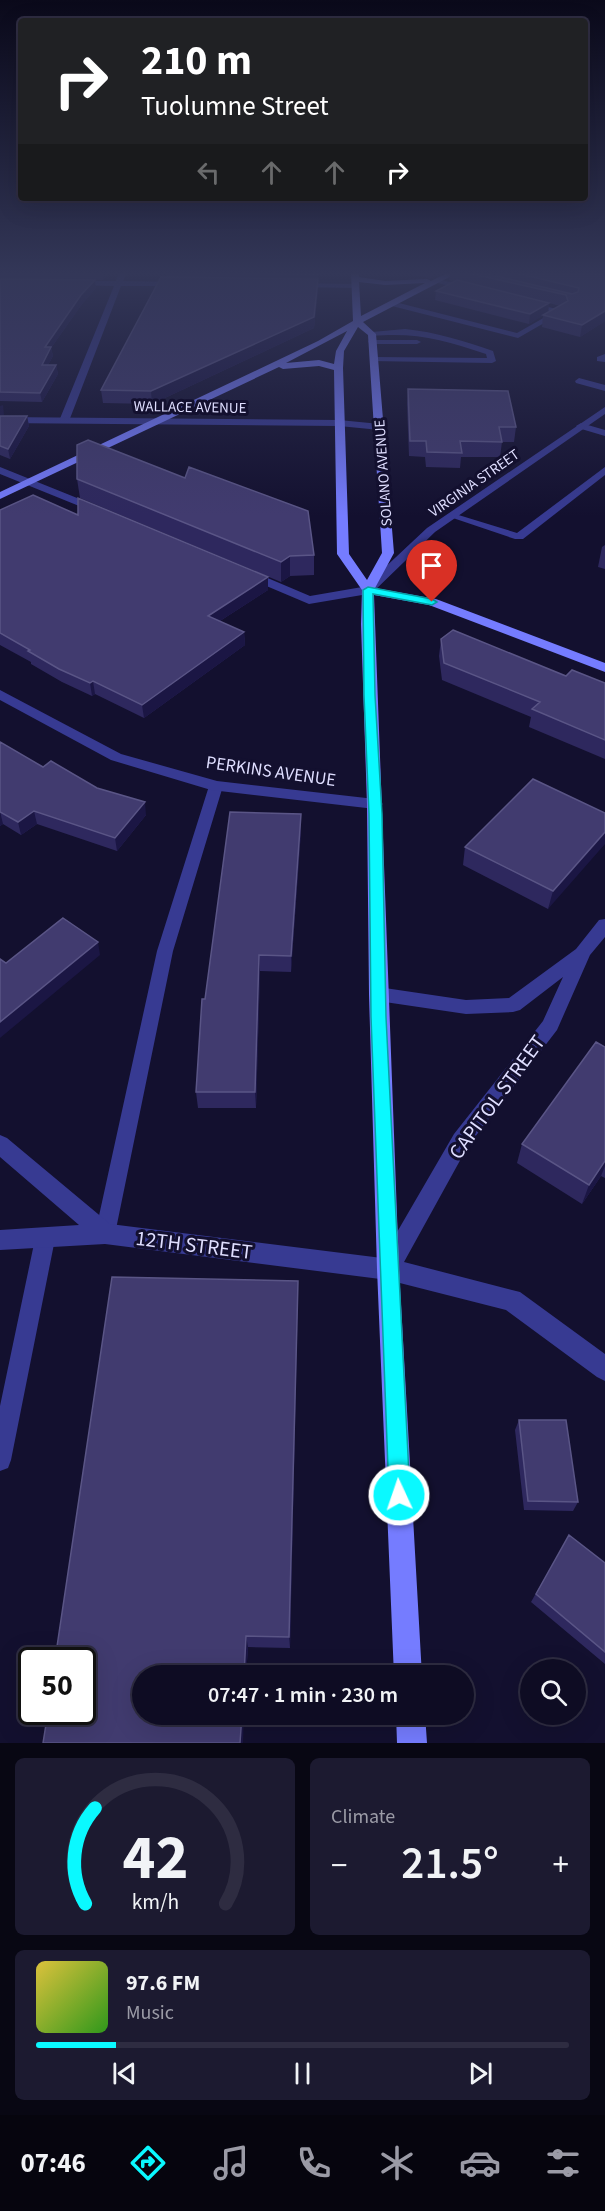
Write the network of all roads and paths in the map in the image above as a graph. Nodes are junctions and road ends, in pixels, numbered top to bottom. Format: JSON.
{"nodes":[{"id":1,"x":91,"y":353,"type":"edge"},
{"id":2,"x":299,"y":353,"type":"edge"},
{"id":3,"x":340,"y":353,"type":"edge"},
{"id":4,"x":373,"y":353,"type":"edge"},
{"id":5,"x":417,"y":353,"type":"edge"},
{"id":6,"x":490,"y":353,"type":"edge"},
{"id":7,"x":374,"y":359,"type":"junction"},
{"id":8,"x":417,"y":360,"type":"junction"},
{"id":9,"x":270,"y":367,"type":"junction"},
{"id":10,"x":338,"y":368,"type":"junction"},
{"id":11,"x":579,"y":381,"type":"dead end"},
{"id":12,"x":605,"y":388,"type":"edge"},
{"id":13,"x":605,"y":410,"type":"edge"},
{"id":14,"x":0,"y":420,"type":"edge"},
{"id":15,"x":64,"y":421,"type":"junction"},
{"id":16,"x":154,"y":422,"type":"junction"},
{"id":17,"x":339,"y":423,"type":"junction"},
{"id":18,"x":581,"y":426,"type":"junction"},
{"id":19,"x":380,"y":427,"type":"junction"},
{"id":20,"x":605,"y":433,"type":"edge"},
{"id":21,"x":0,"y":470,"type":"edge"},
{"id":22,"x":605,"y":470,"type":"edge"},
{"id":23,"x":29,"y":482,"type":"junction"},
{"id":24,"x":0,"y":496,"type":"edge"},
{"id":25,"x":109,"y":514,"type":"edge"},
{"id":26,"x":452,"y":516,"type":"junction"},
{"id":27,"x":236,"y":568,"type":"edge"},
{"id":28,"x":368,"y":590,"type":"junction"},
{"id":29,"x":605,"y":668,"type":"edge"},
{"id":30,"x":0,"y":694,"type":"edge"},
{"id":31,"x":216,"y":786,"type":"junction"},
{"id":32,"x":375,"y":804,"type":"junction"},
{"id":33,"x":605,"y":925,"type":"edge"},
{"id":34,"x":583,"y":952,"type":"junction"},
{"id":35,"x":378,"y":994,"type":"junction"},
{"id":36,"x":0,"y":1144,"type":"edge"},
{"id":37,"x":105,"y":1234,"type":"junction"},
{"id":38,"x":45,"y":1239,"type":"junction"},
{"id":39,"x":0,"y":1240,"type":"edge"},
{"id":40,"x":388,"y":1269,"type":"junction"},
{"id":41,"x":605,"y":1369,"type":"edge"},
{"id":42,"x":0,"y":1460,"type":"edge"},
{"id":43,"x":407,"y":1665,"type":"edge"},
{"id":44,"x":411,"y":1725,"type":"edge"},
{"id":45,"x":412,"y":1743,"type":"edge"}],
"edges":[{"from":1,"to":15,"type":"street"},
{"from":2,"to":9,"type":"main road"},
{"from":3,"to":10,"type":"main road"},
{"from":4,"to":7,"type":"main road","name":"SOLANO AVENUE"},
{"from":5,"to":8,"type":"lane"},
{"from":6,"to":8,"type":"lane"},
{"from":7,"to":8,"type":"lane"},
{"from":7,"to":19,"type":"main road","name":"SOLANO AVENUE"},
{"from":9,"to":10,"type":"main road"},
{"from":9,"to":16,"type":"main road"},
{"from":10,"to":17,"type":"main road"},
{"from":11,"to":12,"type":"lane"},
{"from":13,"to":18,"type":"street","name":"VIRGINIA STREET"},
{"from":14,"to":15,"type":"street","name":"WALLACE AVENUE"},
{"from":15,"to":16,"type":"street","name":"WALLACE AVENUE"},
{"from":16,"to":17,"type":"street","name":"WALLACE AVENUE"},
{"from":16,"to":23,"type":"main road"},
{"from":17,"to":19,"type":"street","name":"WALLACE AVENUE"},
{"from":17,"to":28,"type":"main road"},
{"from":18,"to":20,"type":"lane"},
{"from":18,"to":26,"type":"street","name":"VIRGINIA STREET"},
{"from":19,"to":28,"type":"main road","name":"SOLANO AVENUE"},
{"from":21,"to":23,"type":"street"},
{"from":22,"to":26,"type":"lane"},
{"from":23,"to":24,"type":"main road"},
{"from":23,"to":25,"type":"street"},
{"from":26,"to":28,"type":"street","name":"VIRGINIA STREET"},
{"from":27,"to":28,"type":"street"},
{"from":28,"to":29,"type":"main road"},
{"from":28,"to":32,"type":"main road","name":"SOLANO AVENUE"},
{"from":30,"to":31,"type":"street","name":"PERKINS AVENUE"},
{"from":31,"to":32,"type":"street","name":"PERKINS AVENUE"},
{"from":31,"to":37,"type":"lane"},
{"from":32,"to":35,"type":"main road","name":"SOLANO AVENUE"},
{"from":33,"to":34,"type":"street","name":"CAPITOL STREET"},
{"from":34,"to":35,"type":"street"},
{"from":34,"to":40,"type":"street","name":"CAPITOL STREET"},
{"from":35,"to":40,"type":"main road","name":"SOLANO AVENUE"},
{"from":36,"to":37,"type":"street"},
{"from":37,"to":38,"type":"street","name":"12TH STREET"},
{"from":37,"to":40,"type":"street","name":"12TH STREET"},
{"from":38,"to":39,"type":"street","name":"12TH STREET"},
{"from":38,"to":42,"type":"lane"},
{"from":40,"to":41,"type":"street","name":"12TH STREET"},
{"from":40,"to":43,"type":"main road","name":"SOLANO AVENUE"},
{"from":44,"to":45,"type":"main road"}]}
